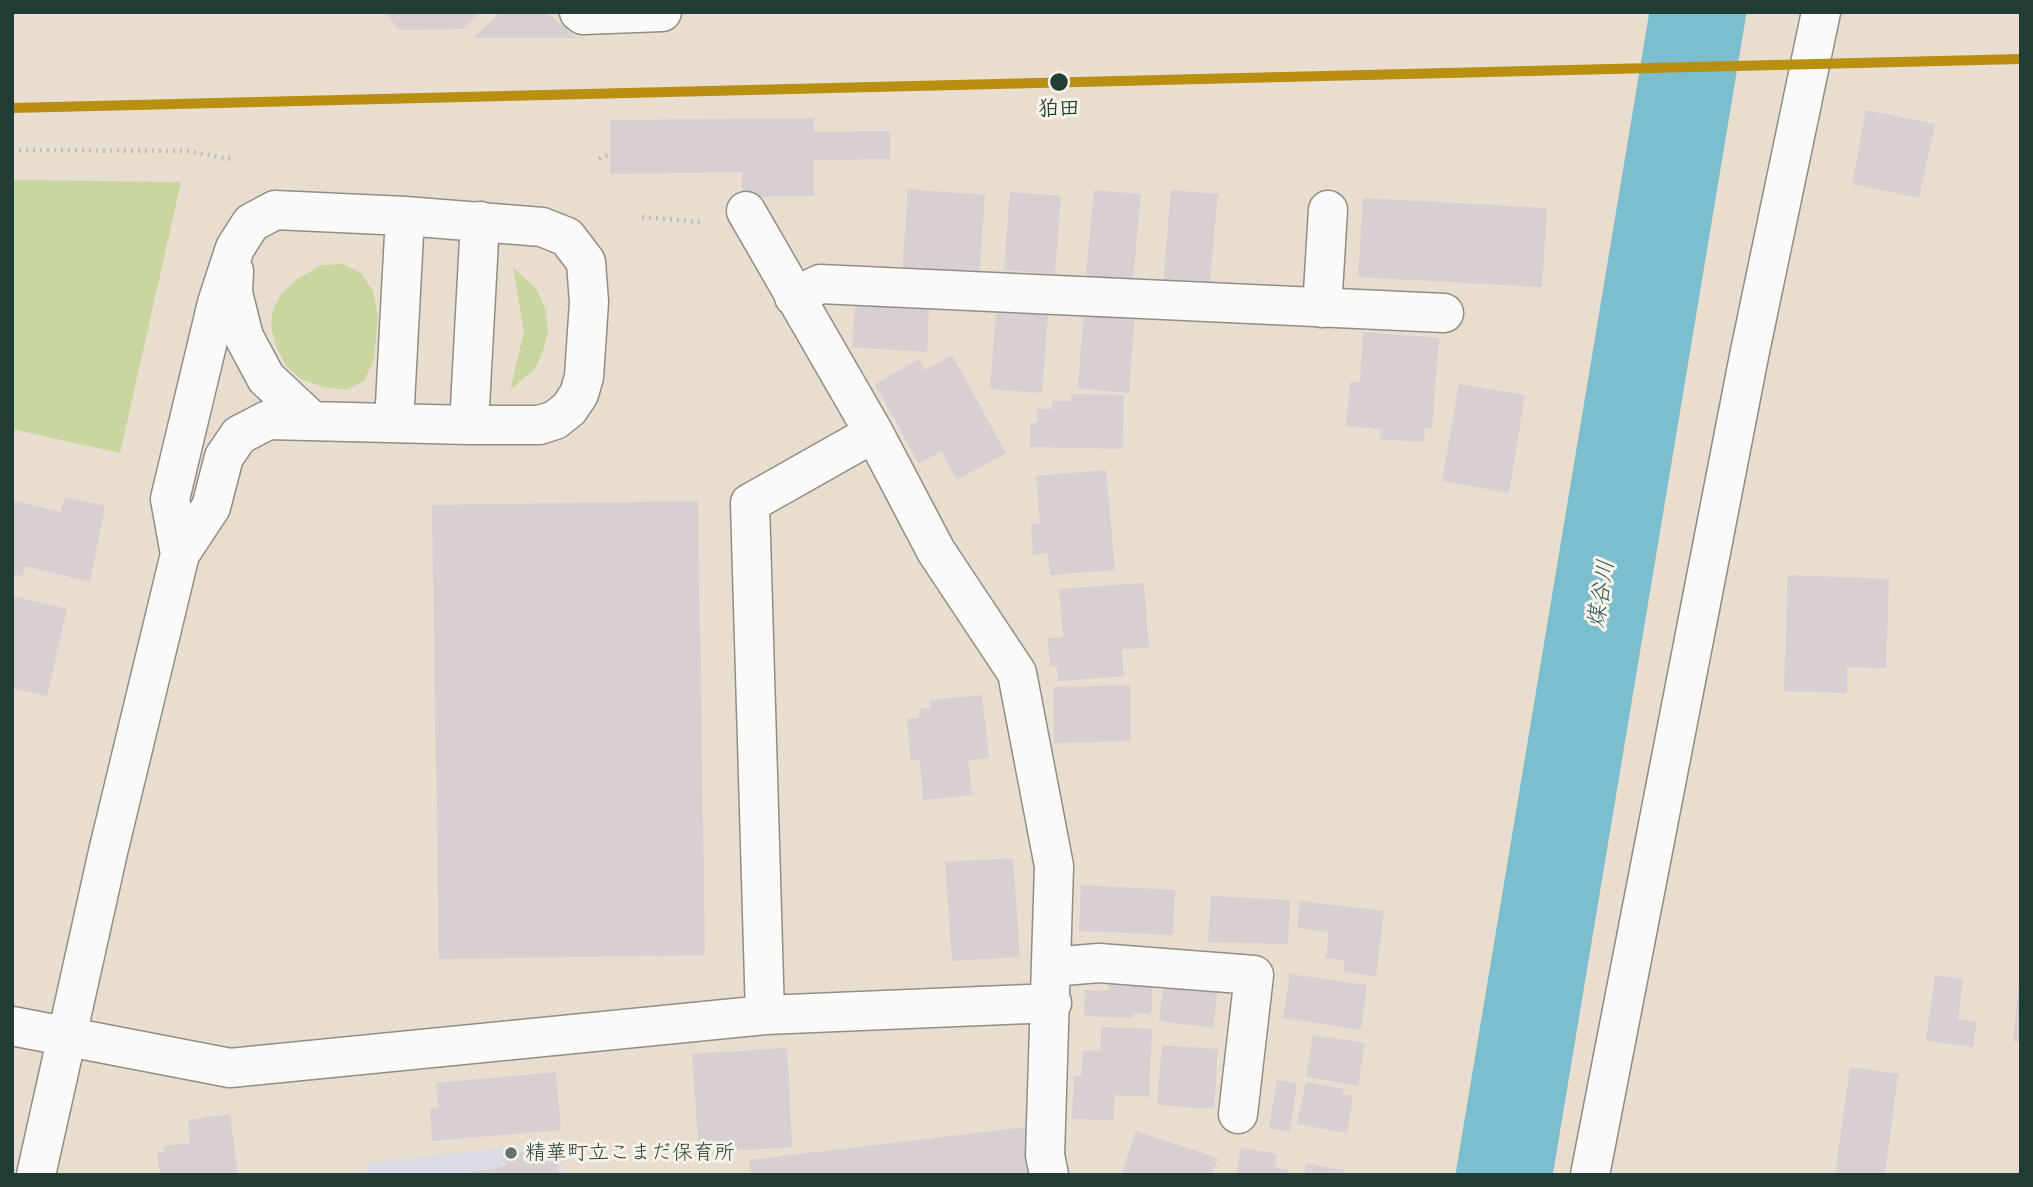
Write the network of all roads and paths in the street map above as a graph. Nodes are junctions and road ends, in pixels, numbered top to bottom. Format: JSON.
{"nodes":[{"id":1,"x":579,"y":12,"type":"edge"},
{"id":2,"x":662,"y":12,"type":"edge"},
{"id":3,"x":1821,"y":12,"type":"edge"},
{"id":4,"x":12,"y":150,"type":"edge"},
{"id":5,"x":610,"y":154,"type":"dead end"},
{"id":6,"x":232,"y":159,"type":"dead end"},
{"id":7,"x":599,"y":159,"type":"dead end"},
{"id":8,"x":1328,"y":210,"type":"dead end"},
{"id":9,"x":746,"y":211,"type":"joint"},
{"id":10,"x":405,"y":216,"type":"junction"},
{"id":11,"x":642,"y":217,"type":"dead end"},
{"id":12,"x":480,"y":221,"type":"junction"},
{"id":13,"x":235,"y":248,"type":"junction"},
{"id":14,"x":794,"y":297,"type":"junction"},
{"id":15,"x":1322,"y":308,"type":"junction"},
{"id":16,"x":1444,"y":313,"type":"dead end"},
{"id":17,"x":312,"y":420,"type":"junction"},
{"id":18,"x":394,"y":423,"type":"junction"},
{"id":19,"x":469,"y":425,"type":"junction"},
{"id":20,"x":874,"y":433,"type":"junction"},
{"id":21,"x":180,"y":554,"type":"junction"},
{"id":22,"x":1052,"y":985,"type":"junction"},
{"id":23,"x":765,"y":1015,"type":"junction"},
{"id":24,"x":12,"y":1026,"type":"edge"},
{"id":25,"x":68,"y":1038,"type":"junction"},
{"id":26,"x":1238,"y":1114,"type":"dead end"},
{"id":27,"x":36,"y":1175,"type":"edge"},
{"id":28,"x":1049,"y":1175,"type":"edge"},
{"id":29,"x":1590,"y":1175,"type":"edge"}],
"edges":[{"from":1,"to":2,"type":"street"},
{"from":3,"to":29,"type":"street"},
{"from":4,"to":6,"type":"path"},
{"from":5,"to":7,"type":"path"},
{"from":8,"to":15,"type":"street"},
{"from":9,"to":11,"type":"path"},
{"from":9,"to":14,"type":"street"},
{"from":10,"to":12,"type":"street"},
{"from":10,"to":13,"type":"street"},
{"from":10,"to":18,"type":"street"},
{"from":12,"to":19,"type":"street"},
{"from":12,"to":19,"type":"street"},
{"from":13,"to":17,"type":"street"},
{"from":13,"to":21,"type":"street"},
{"from":14,"to":15,"type":"street"},
{"from":14,"to":20,"type":"street"},
{"from":15,"to":16,"type":"street"},
{"from":17,"to":18,"type":"street"},
{"from":17,"to":21,"type":"street"},
{"from":18,"to":19,"type":"street"},
{"from":20,"to":22,"type":"street"},
{"from":20,"to":23,"type":"street"},
{"from":21,"to":25,"type":"street"},
{"from":22,"to":23,"type":"street"},
{"from":22,"to":26,"type":"street"},
{"from":22,"to":28,"type":"street"},
{"from":23,"to":25,"type":"street"},
{"from":24,"to":25,"type":"street"},
{"from":25,"to":27,"type":"street"}]}
